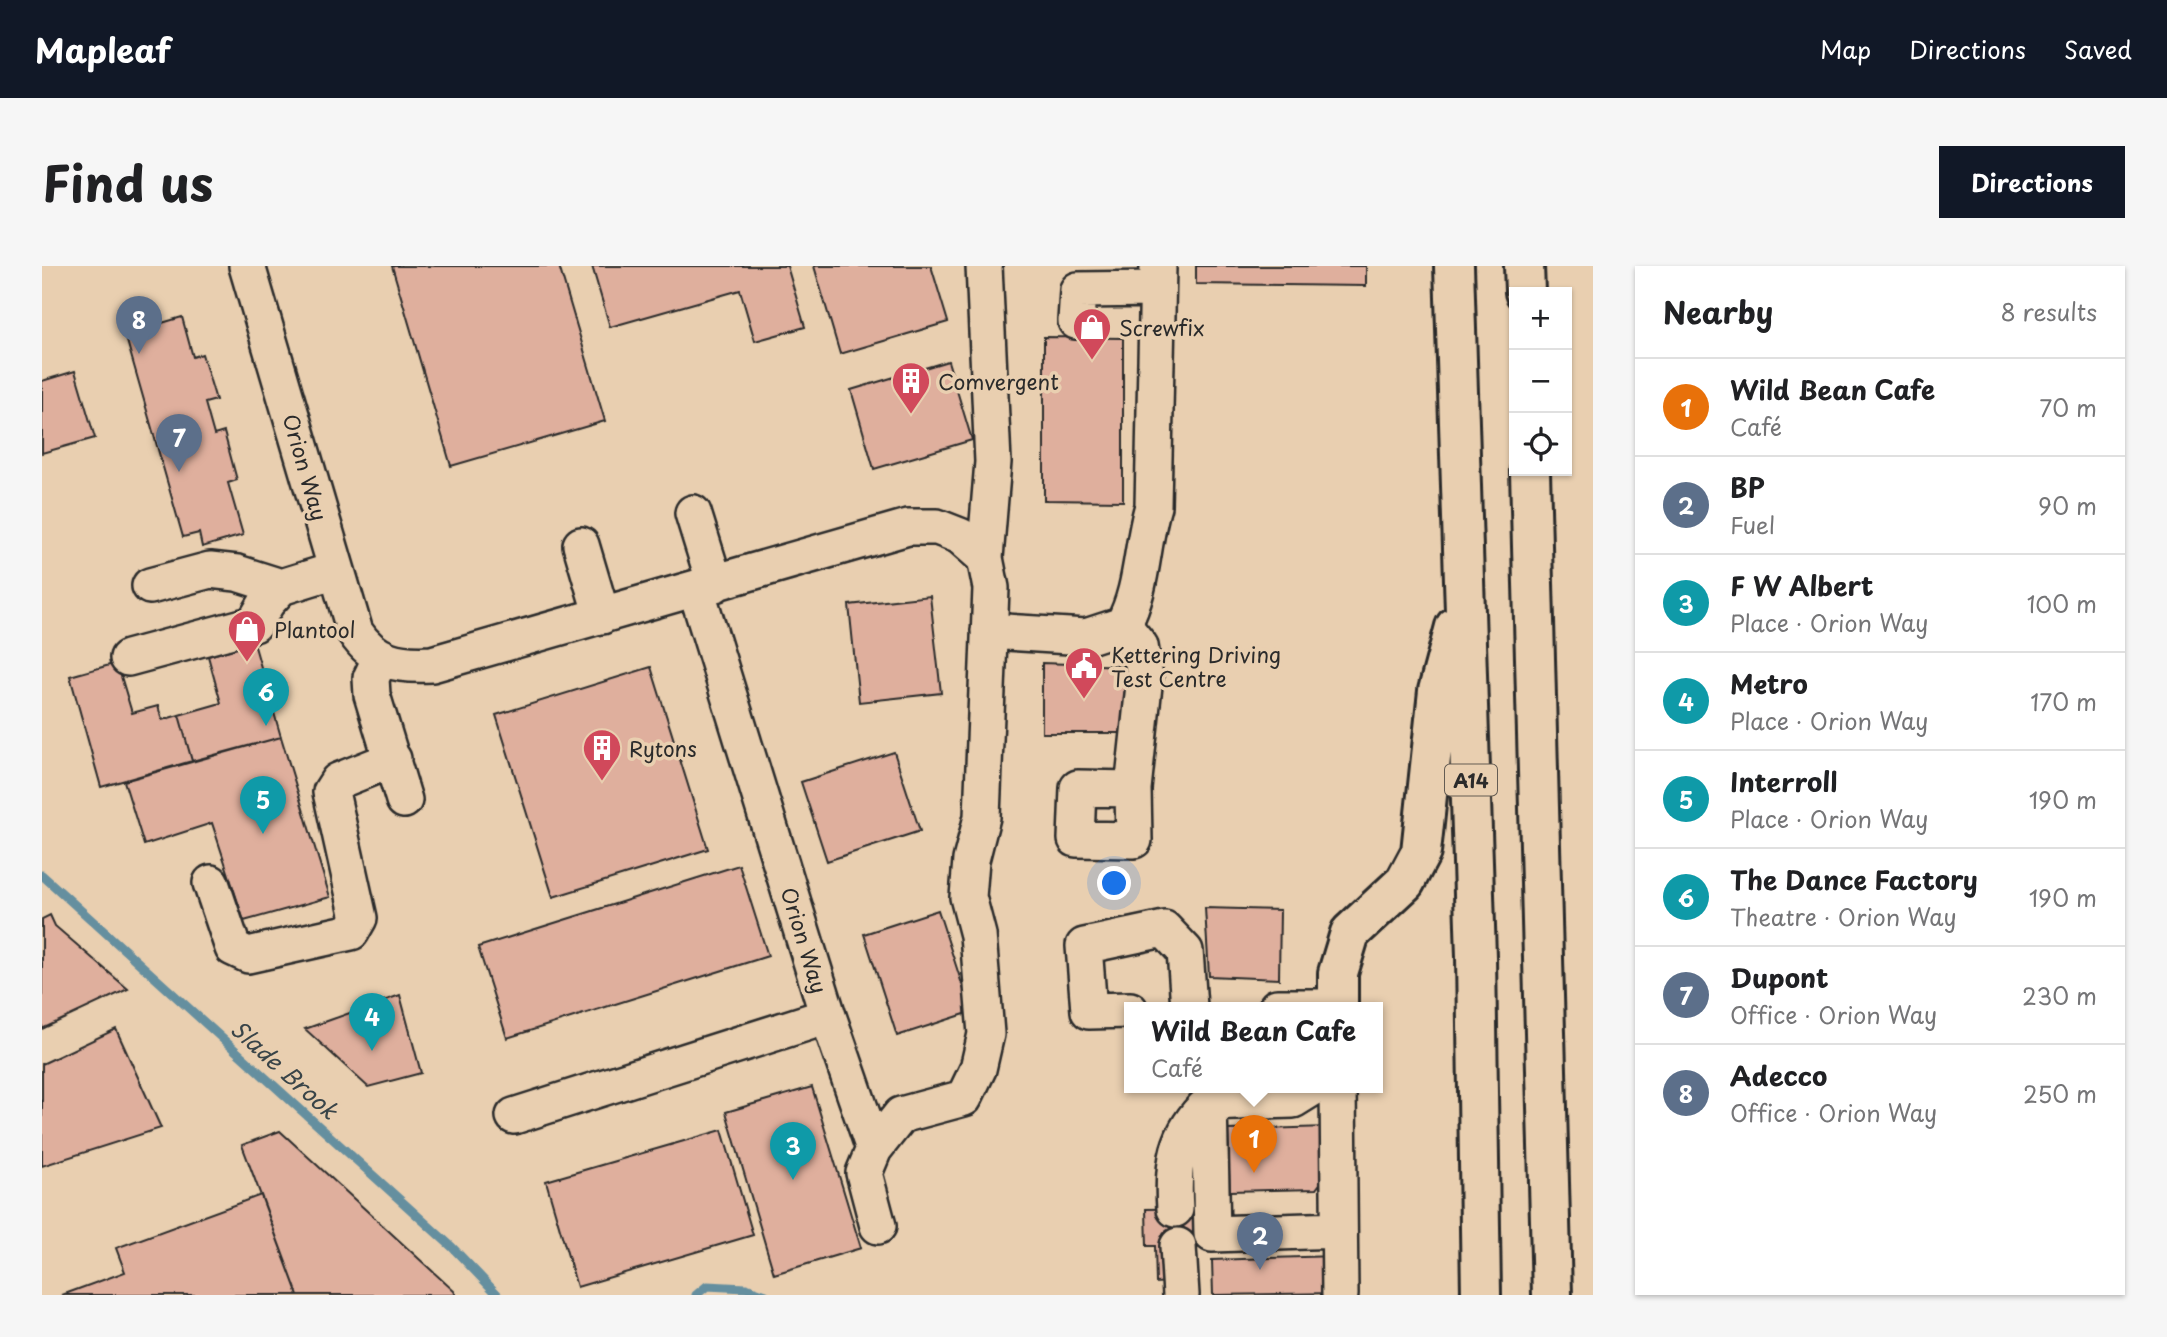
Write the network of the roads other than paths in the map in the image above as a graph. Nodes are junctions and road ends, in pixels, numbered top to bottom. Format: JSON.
{"nodes":[{"id":1,"x":247,"y":266,"type":"edge"},
{"id":2,"x":984,"y":266,"type":"edge"},
{"id":3,"x":1454,"y":266,"type":"edge"},
{"id":4,"x":1524,"y":266,"type":"edge"},
{"id":5,"x":1158,"y":277,"type":"edge"},
{"id":6,"x":1525,"y":287,"type":"edge"},
{"id":7,"x":1076,"y":321,"type":"dead end"},
{"id":8,"x":1530,"y":476,"type":"edge"},
{"id":9,"x":693,"y":513,"type":"dead end"},
{"id":10,"x":582,"y":545,"type":"dead end"},
{"id":11,"x":985,"y":558,"type":"junction"},
{"id":12,"x":336,"y":570,"type":"junction"},
{"id":13,"x":150,"y":586,"type":"dead end"},
{"id":14,"x":281,"y":587,"type":"junction"},
{"id":15,"x":706,"y":587,"type":"junction"},
{"id":16,"x":1466,"y":587,"type":"junction"},
{"id":17,"x":602,"y":616,"type":"junction"},
{"id":18,"x":1123,"y":625,"type":"junction"},
{"id":19,"x":989,"y":631,"type":"junction"},
{"id":20,"x":128,"y":658,"type":"dead end"},
{"id":21,"x":380,"y":659,"type":"junction"},
{"id":22,"x":393,"y":759,"type":"junction"},
{"id":23,"x":1133,"y":789,"type":"dead end"},
{"id":24,"x":404,"y":800,"type":"dead end"},
{"id":25,"x":211,"y":883,"type":"dead end"},
{"id":26,"x":1189,"y":1002,"type":"edge"},
{"id":27,"x":1338,"y":1002,"type":"edge"},
{"id":28,"x":1124,"y":1010,"type":"edge"},
{"id":29,"x":828,"y":1016,"type":"junction"},
{"id":30,"x":1304,"y":1093,"type":"edge"},
{"id":31,"x":1338,"y":1093,"type":"edge"},
{"id":32,"x":1209,"y":1103,"type":"junction"},
{"id":33,"x":514,"y":1116,"type":"dead end"},
{"id":34,"x":874,"y":1149,"type":"junction"},
{"id":35,"x":1175,"y":1209,"type":"dead end"},
{"id":36,"x":878,"y":1226,"type":"dead end"},
{"id":37,"x":1339,"y":1230,"type":"junction"},
{"id":38,"x":1178,"y":1246,"type":"dead end"},
{"id":39,"x":1181,"y":1295,"type":"edge"},
{"id":40,"x":1340,"y":1295,"type":"edge"},
{"id":41,"x":1482,"y":1295,"type":"edge"},
{"id":42,"x":1552,"y":1295,"type":"edge"}],
"edges":[{"from":1,"to":12,"type":"street","name":"Orion Way"},
{"from":2,"to":11,"type":"street"},
{"from":3,"to":16,"type":"highway","number":"A14"},
{"from":4,"to":6,"type":"highway"},
{"from":5,"to":7,"type":"street"},
{"from":5,"to":18,"type":"street"},
{"from":8,"to":42,"type":"highway"},
{"from":9,"to":15,"type":"street","name":"Orion Way"},
{"from":10,"to":17,"type":"street"},
{"from":11,"to":15,"type":"street"},
{"from":11,"to":19,"type":"street"},
{"from":12,"to":14,"type":"street"},
{"from":12,"to":21,"type":"street","name":"Orion Way"},
{"from":13,"to":14,"type":"street"},
{"from":14,"to":20,"type":"street"},
{"from":15,"to":17,"type":"street"},
{"from":15,"to":29,"type":"street","name":"Orion Way"},
{"from":16,"to":27,"type":"highway"},
{"from":16,"to":41,"type":"highway","number":"A14"},
{"from":17,"to":21,"type":"street"},
{"from":18,"to":19,"type":"street"},
{"from":18,"to":23,"type":"street"},
{"from":19,"to":34,"type":"street"},
{"from":21,"to":22,"type":"street"},
{"from":22,"to":24,"type":"street"},
{"from":22,"to":25,"type":"street"},
{"from":26,"to":28,"type":"street"},
{"from":29,"to":33,"type":"street","name":"Orion Way"},
{"from":29,"to":34,"type":"street"},
{"from":30,"to":32,"type":"street"},
{"from":31,"to":37,"type":"street"},
{"from":32,"to":35,"type":"street"},
{"from":32,"to":37,"type":"street"},
{"from":34,"to":36,"type":"street"},
{"from":37,"to":40,"type":"street"},
{"from":38,"to":39,"type":"street"}]}
